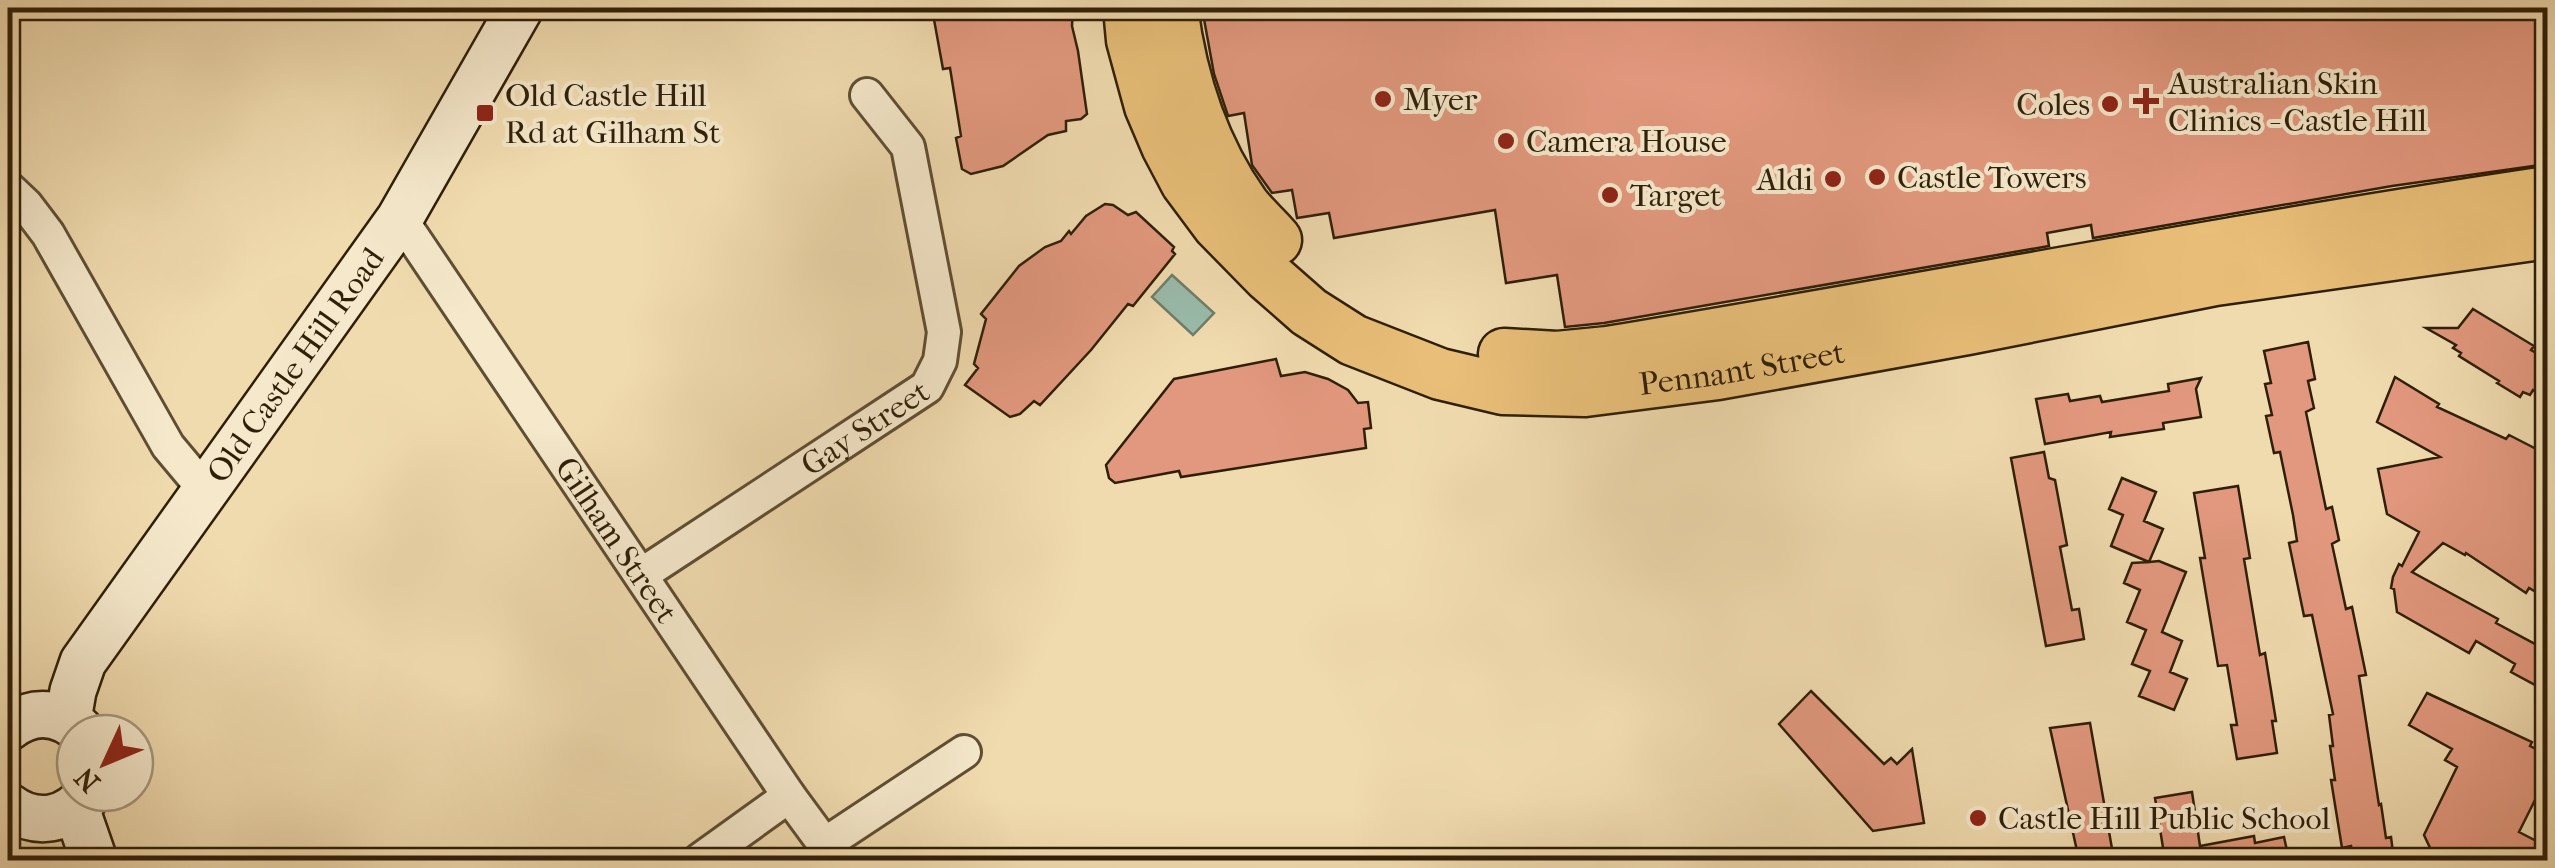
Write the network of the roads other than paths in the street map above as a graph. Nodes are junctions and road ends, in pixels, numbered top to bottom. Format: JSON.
{"nodes":[{"id":1,"x":520,"y":8,"type":"edge"},
{"id":2,"x":1130,"y":8,"type":"edge"},
{"id":3,"x":1172,"y":8,"type":"edge"},
{"id":4,"x":867,"y":95,"type":"dead end"},
{"id":5,"x":8,"y":188,"type":"edge"},
{"id":6,"x":2548,"y":192,"type":"edge"},
{"id":7,"x":400,"y":218,"type":"junction"},
{"id":8,"x":2548,"y":233,"type":"edge"},
{"id":9,"x":204,"y":489,"type":"junction"},
{"id":10,"x":641,"y":575,"type":"junction"},
{"id":11,"x":75,"y":713,"type":"edge"},
{"id":12,"x":55,"y":716,"type":"edge"},
{"id":13,"x":8,"y":728,"type":"edge"},
{"id":14,"x":964,"y":752,"type":"dead end"},
{"id":15,"x":790,"y":796,"type":"junction"},
{"id":16,"x":8,"y":806,"type":"edge"},
{"id":17,"x":66,"y":813,"type":"edge"},
{"id":18,"x":84,"y":813,"type":"edge"},
{"id":19,"x":830,"y":852,"type":"edge"},
{"id":20,"x":94,"y":860,"type":"edge"},
{"id":21,"x":700,"y":860,"type":"edge"}],
"edges":[{"from":1,"to":7,"type":"street","name":"Old Castle Hill Road"},
{"from":2,"to":8,"type":"main road","name":"Pennant Street"},
{"from":3,"to":6,"type":"main road","name":"Pennant Street"},
{"from":4,"to":10,"type":"street","name":"Gay Street"},
{"from":5,"to":9,"type":"street"},
{"from":7,"to":9,"type":"street","name":"Old Castle Hill Road"},
{"from":7,"to":10,"type":"street","name":"Gilham Street"},
{"from":9,"to":11,"type":"street","name":"Old Castle Hill Road"},
{"from":10,"to":15,"type":"street","name":"Gilham Street"},
{"from":12,"to":13,"type":"street"},
{"from":14,"to":19,"type":"street"},
{"from":15,"to":19,"type":"street","name":"Gilham Street"},
{"from":15,"to":21,"type":"street"},
{"from":16,"to":17,"type":"street"},
{"from":18,"to":20,"type":"street"}]}
